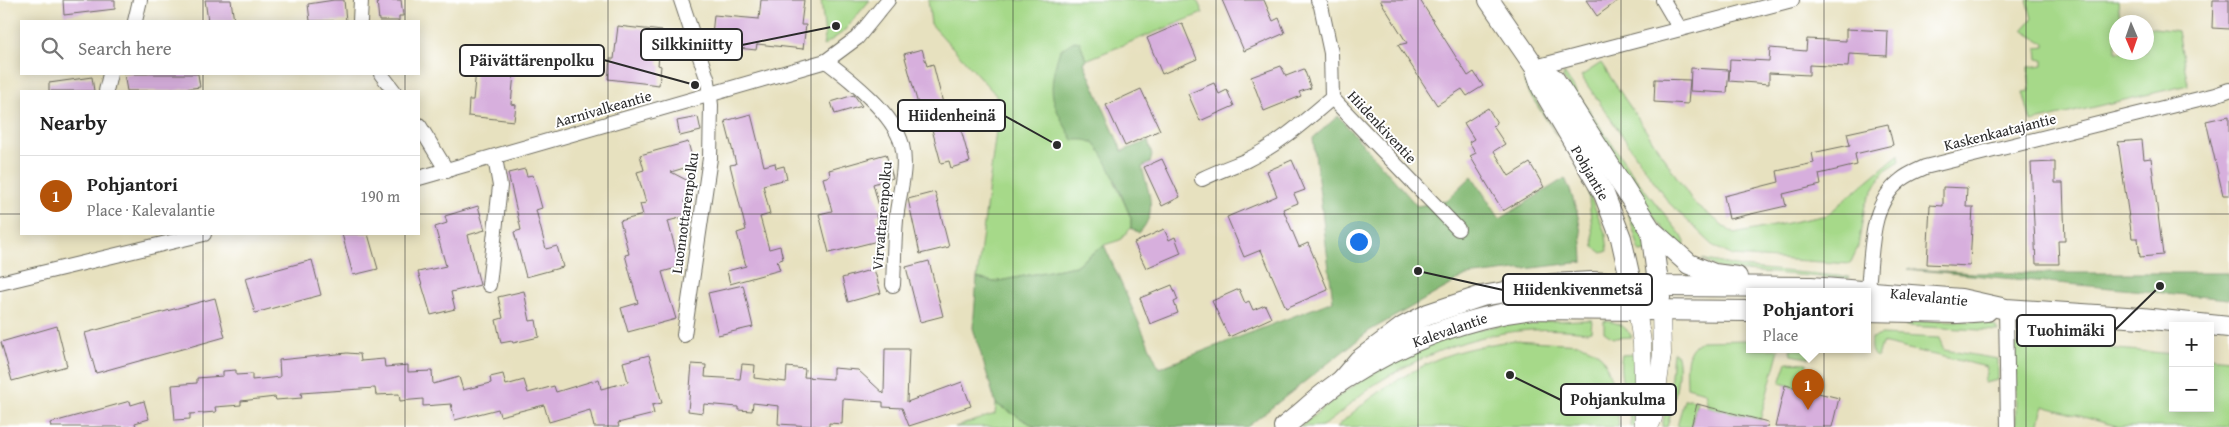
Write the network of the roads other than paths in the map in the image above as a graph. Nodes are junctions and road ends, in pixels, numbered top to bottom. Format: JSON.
{"nodes":[{"id":1,"x":140,"y":0,"type":"edge"},
{"id":2,"x":361,"y":0,"type":"edge"},
{"id":3,"x":681,"y":0,"type":"edge"},
{"id":4,"x":888,"y":0,"type":"edge"},
{"id":5,"x":1318,"y":0,"type":"edge"},
{"id":6,"x":1488,"y":0,"type":"edge"},
{"id":7,"x":1663,"y":0,"type":"edge"},
{"id":8,"x":1792,"y":0,"type":"edge"},
{"id":9,"x":134,"y":20,"type":"edge"},
{"id":10,"x":360,"y":20,"type":"edge"},
{"id":11,"x":1680,"y":29,"type":"junction"},
{"id":12,"x":826,"y":61,"type":"junction"},
{"id":13,"x":1535,"y":67,"type":"junction"},
{"id":14,"x":110,"y":75,"type":"edge"},
{"id":15,"x":382,"y":75,"type":"edge"},
{"id":16,"x":106,"y":90,"type":"edge"},
{"id":17,"x":393,"y":90,"type":"edge"},
{"id":18,"x":2229,"y":90,"type":"edge"},
{"id":19,"x":710,"y":95,"type":"junction"},
{"id":20,"x":1332,"y":98,"type":"junction"},
{"id":21,"x":420,"y":127,"type":"edge"},
{"id":22,"x":495,"y":158,"type":"junction"},
{"id":23,"x":447,"y":171,"type":"junction"},
{"id":24,"x":420,"y":178,"type":"edge"},
{"id":25,"x":1202,"y":179,"type":"dead end"},
{"id":26,"x":1458,"y":229,"type":"dead end"},
{"id":27,"x":1651,"y":230,"type":"junction"},
{"id":28,"x":196,"y":235,"type":"edge"},
{"id":29,"x":0,"y":283,"type":"edge"},
{"id":30,"x":1631,"y":284,"type":"junction"},
{"id":31,"x":489,"y":285,"type":"dead end"},
{"id":32,"x":893,"y":285,"type":"dead end"},
{"id":33,"x":1658,"y":286,"type":"junction"},
{"id":34,"x":1767,"y":286,"type":"junction"},
{"id":35,"x":1807,"y":288,"type":"edge"},
{"id":36,"x":1867,"y":288,"type":"edge"},
{"id":37,"x":1871,"y":291,"type":"edge"},
{"id":38,"x":1637,"y":309,"type":"junction"},
{"id":39,"x":2006,"y":309,"type":"junction"},
{"id":40,"x":1661,"y":310,"type":"junction"},
{"id":41,"x":1746,"y":311,"type":"edge"},
{"id":42,"x":1871,"y":311,"type":"edge"},
{"id":43,"x":2229,"y":327,"type":"edge"},
{"id":44,"x":684,"y":335,"type":"dead end"},
{"id":45,"x":1340,"y":382,"type":"junction"},
{"id":46,"x":1284,"y":427,"type":"edge"},
{"id":47,"x":1644,"y":427,"type":"edge"},
{"id":48,"x":1649,"y":427,"type":"edge"},
{"id":49,"x":2008,"y":427,"type":"edge"}],
"edges":[{"from":1,"to":9,"type":"street"},
{"from":2,"to":10,"type":"street"},
{"from":3,"to":19,"type":"street","name":"Luonnottarenpolku"},
{"from":4,"to":12,"type":"street","name":"Aarnivalkeantie"},
{"from":5,"to":20,"type":"street","name":"Hiidenkiventie"},
{"from":6,"to":13,"type":"main road","name":"Pohjantie"},
{"from":7,"to":11,"type":"street"},
{"from":8,"to":11,"type":"street"},
{"from":11,"to":13,"type":"street"},
{"from":12,"to":19,"type":"street","name":"Aarnivalkeantie"},
{"from":12,"to":32,"type":"street","name":"Virvattarenpolku"},
{"from":13,"to":27,"type":"main road","name":"Pohjantie"},
{"from":13,"to":30,"type":"main road","name":"Pohjantie"},
{"from":14,"to":16,"type":"street"},
{"from":15,"to":17,"type":"street"},
{"from":18,"to":36,"type":"street","name":"Kaskenkaatajantie"},
{"from":19,"to":22,"type":"street","name":"Aarnivalkeantie"},
{"from":19,"to":44,"type":"street","name":"Luonnottarenpolku"},
{"from":20,"to":25,"type":"street"},
{"from":20,"to":26,"type":"street","name":"Hiidenkiventie"},
{"from":21,"to":23,"type":"street"},
{"from":22,"to":23,"type":"street","name":"Aarnivalkeantie"},
{"from":22,"to":31,"type":"street"},
{"from":23,"to":24,"type":"street","name":"Aarnivalkeantie"},
{"from":27,"to":33,"type":"main road","name":"Pohjantie"},
{"from":27,"to":34,"type":"main road","name":"Pohjantie"},
{"from":28,"to":29,"type":"street"},
{"from":30,"to":33,"type":"main road","name":"Kalevalantie"},
{"from":30,"to":38,"type":"main road","name":"Pohjantie"},
{"from":30,"to":45,"type":"main road","name":"Kalevalantie"},
{"from":33,"to":34,"type":"main road","name":"Kalevalantie"},
{"from":33,"to":40,"type":"main road","name":"Pohjantie"},
{"from":34,"to":35,"type":"main road","name":"Kalevalantie"},
{"from":37,"to":39,"type":"main road","name":"Kalevalantie"},
{"from":38,"to":40,"type":"main road","name":"Kalevalantie"},
{"from":38,"to":45,"type":"main road","name":"Kalevalantie"},
{"from":38,"to":47,"type":"street"},
{"from":39,"to":42,"type":"main road","name":"Kalevalantie"},
{"from":39,"to":43,"type":"main road","name":"Kalevalantie"},
{"from":39,"to":49,"type":"street"},
{"from":40,"to":41,"type":"main road","name":"Kalevalantie"},
{"from":40,"to":48,"type":"street"},
{"from":45,"to":46,"type":"main road","name":"Kalevalantie"}]}
